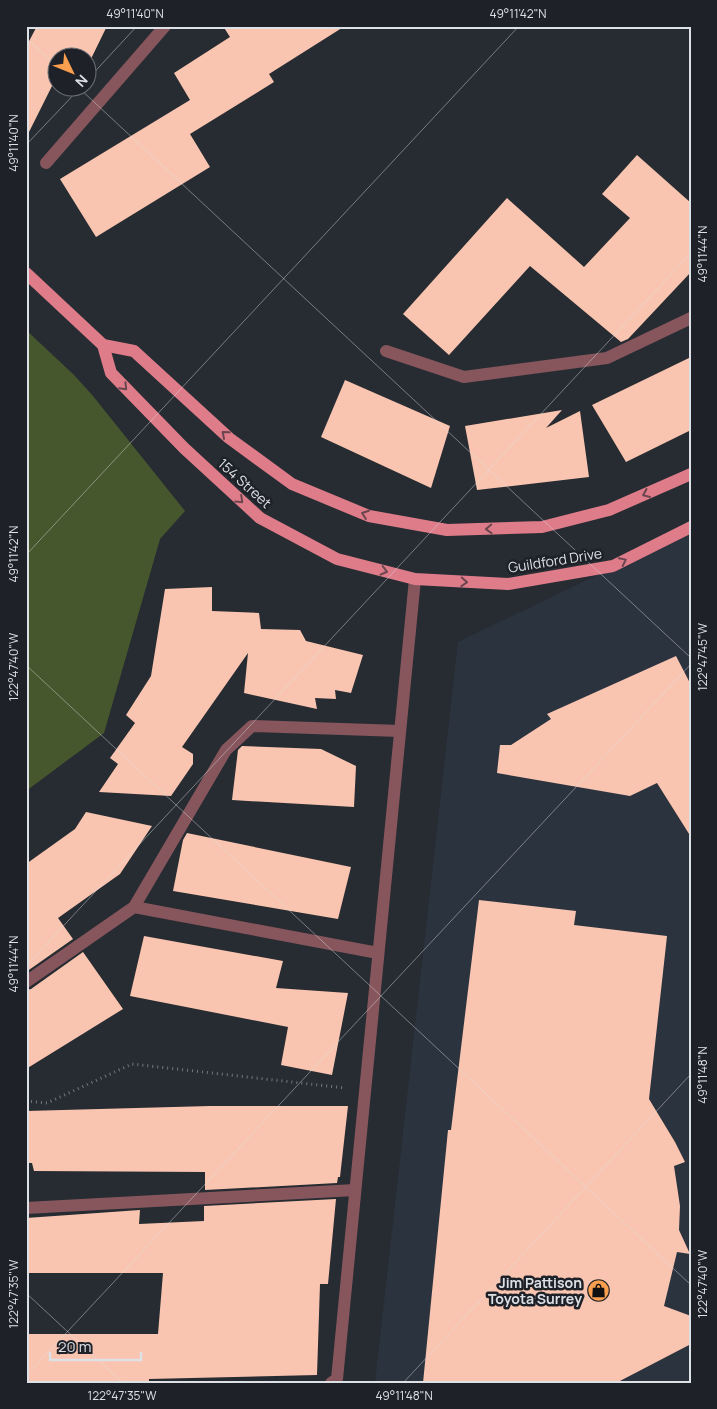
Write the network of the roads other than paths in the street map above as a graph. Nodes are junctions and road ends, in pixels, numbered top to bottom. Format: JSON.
{"nodes":[{"id":1,"x":165,"y":26,"type":"edge"},
{"id":2,"x":46,"y":163,"type":"dead end"},
{"id":3,"x":26,"y":273,"type":"edge"},
{"id":4,"x":691,"y":318,"type":"edge"},
{"id":5,"x":103,"y":344,"type":"junction"},
{"id":6,"x":386,"y":351,"type":"dead end"},
{"id":7,"x":691,"y":474,"type":"edge"},
{"id":8,"x":691,"y":528,"type":"edge"},
{"id":9,"x":415,"y":579,"type":"junction"},
{"id":10,"x":400,"y":730,"type":"junction"},
{"id":11,"x":134,"y":907,"type":"junction"},
{"id":12,"x":378,"y":953,"type":"junction"},
{"id":13,"x":26,"y":982,"type":"edge"},
{"id":14,"x":355,"y":1190,"type":"junction"},
{"id":15,"x":26,"y":1208,"type":"edge"},
{"id":16,"x":331,"y":1383,"type":"edge"}],
"edges":[{"from":1,"to":2,"type":"lane"},
{"from":3,"to":5,"type":"main road","name":"154 Street"},
{"from":4,"to":6,"type":"lane"},
{"from":7,"to":5,"type":"main road","name":"154 Street","one_way":true},
{"from":5,"to":9,"type":"main road","name":"154 Street","one_way":true},
{"from":9,"to":8,"type":"main road","name":"Guildford Drive","one_way":true},
{"from":9,"to":10,"type":"lane"},
{"from":10,"to":11,"type":"lane"},
{"from":10,"to":12,"type":"lane"},
{"from":11,"to":12,"type":"lane"},
{"from":11,"to":13,"type":"lane"},
{"from":12,"to":14,"type":"lane"},
{"from":14,"to":15,"type":"lane"},
{"from":14,"to":16,"type":"lane"}]}
